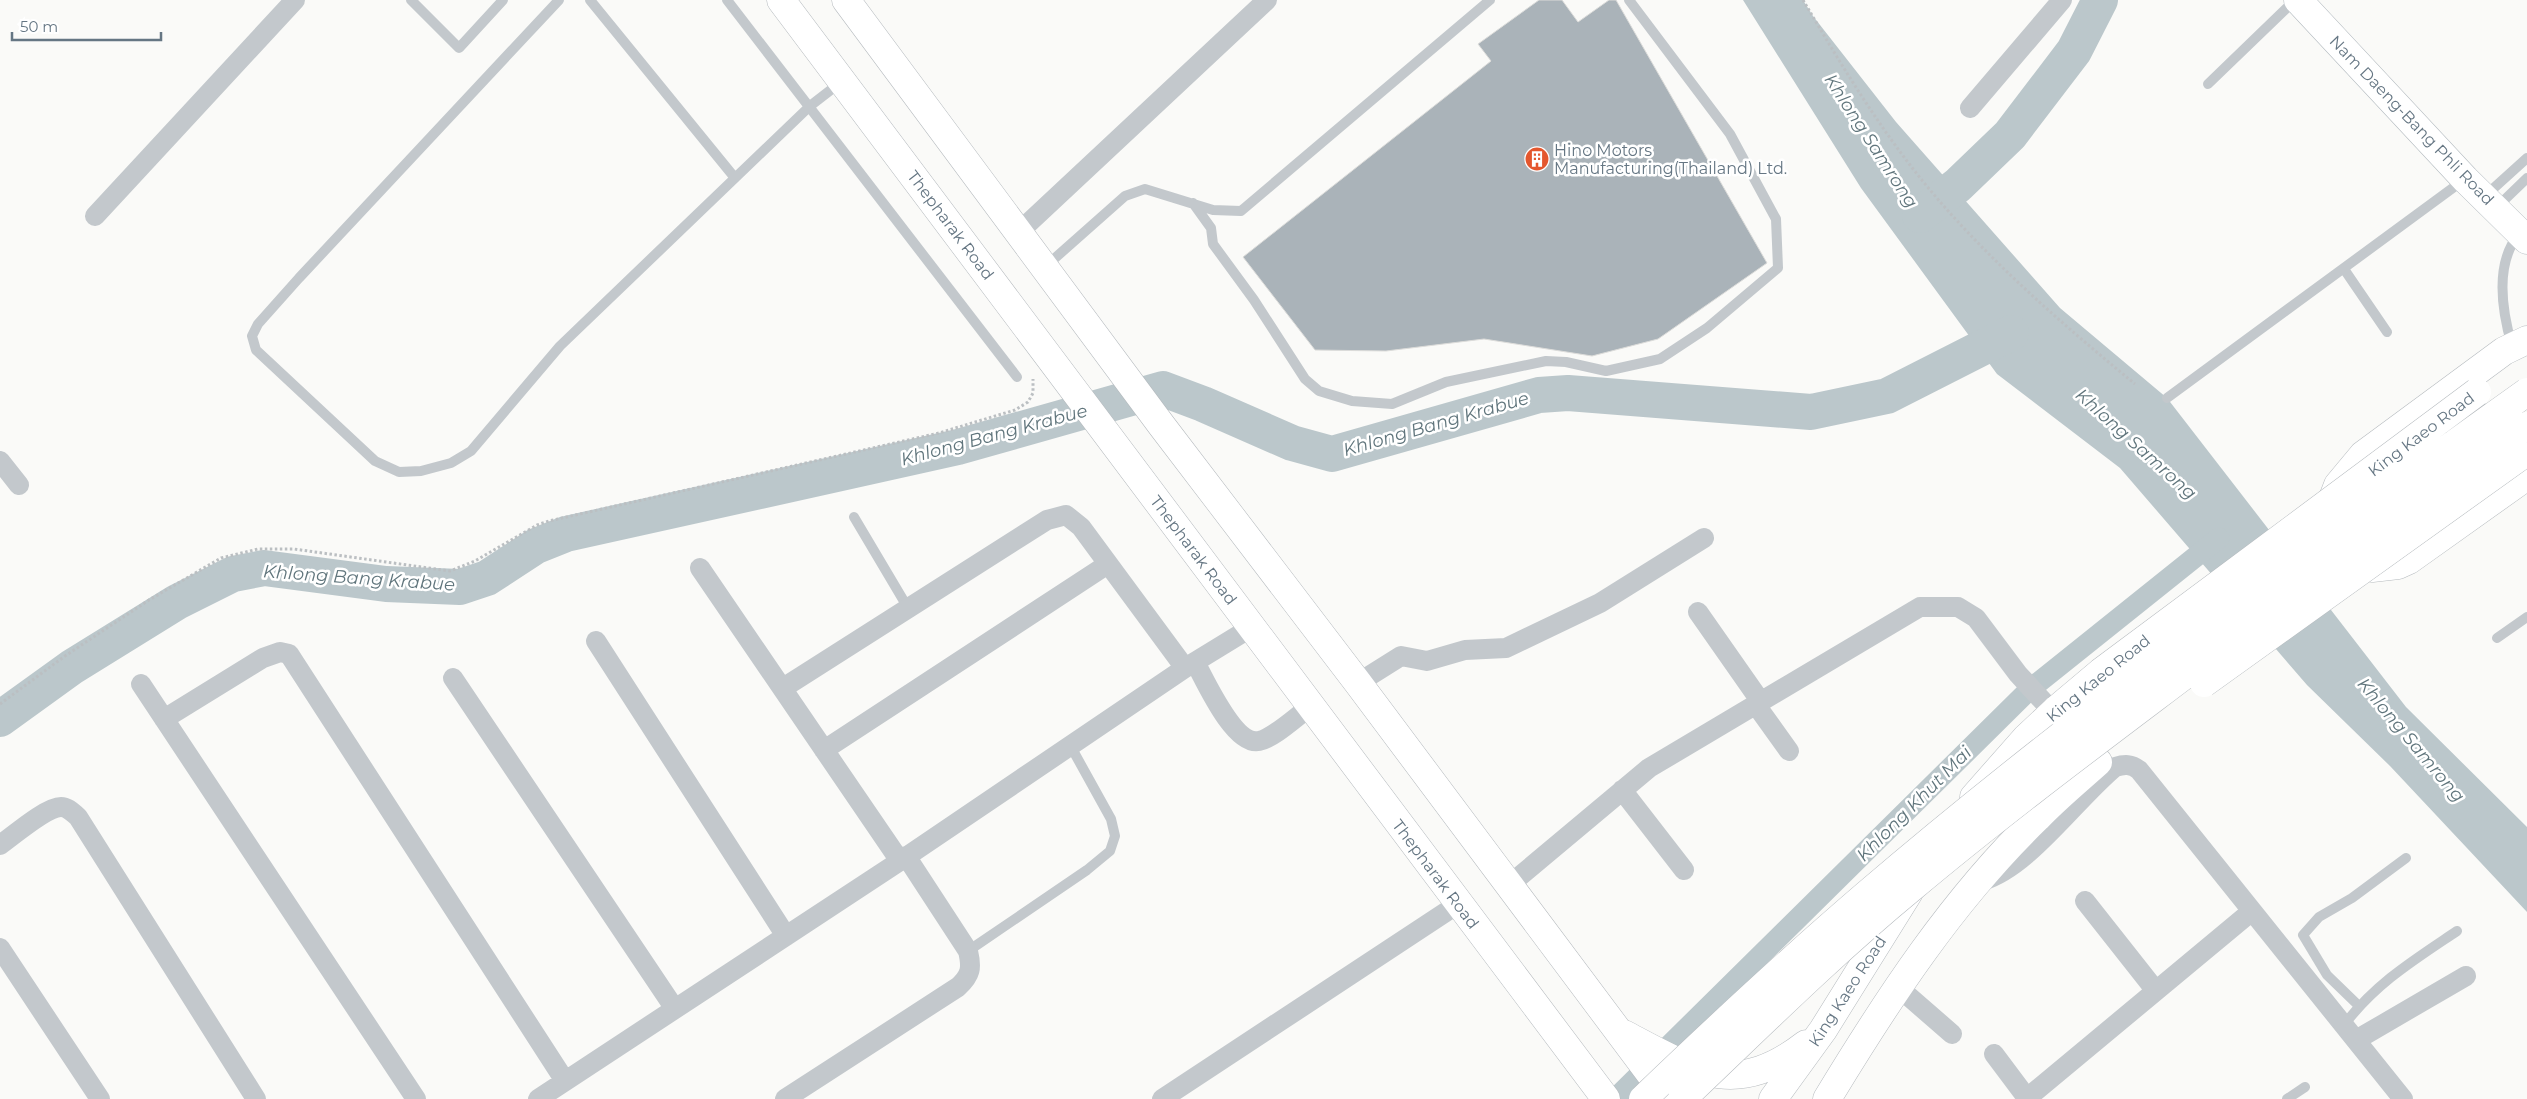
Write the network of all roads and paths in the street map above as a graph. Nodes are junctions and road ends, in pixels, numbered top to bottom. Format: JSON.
{"nodes":[{"id":1,"x":295,"y":0,"type":"edge"},
{"id":2,"x":410,"y":0,"type":"edge"},
{"id":3,"x":504,"y":0,"type":"edge"},
{"id":4,"x":559,"y":0,"type":"edge"},
{"id":5,"x":590,"y":0,"type":"edge"},
{"id":6,"x":727,"y":0,"type":"edge"},
{"id":7,"x":781,"y":0,"type":"edge"},
{"id":8,"x":846,"y":0,"type":"edge"},
{"id":9,"x":1267,"y":0,"type":"edge"},
{"id":10,"x":1490,"y":0,"type":"edge"},
{"id":11,"x":1629,"y":0,"type":"edge"},
{"id":12,"x":1803,"y":0,"type":"edge"},
{"id":13,"x":2062,"y":0,"type":"edge"},
{"id":14,"x":2304,"y":2,"type":"edge"},
{"id":15,"x":842,"y":81,"type":"junction"},
{"id":16,"x":2208,"y":84,"type":"dead end"},
{"id":17,"x":810,"y":106,"type":"junction"},
{"id":18,"x":1970,"y":108,"type":"dead end"},
{"id":19,"x":2527,"y":158,"type":"edge"},
{"id":20,"x":735,"y":178,"type":"junction"},
{"id":21,"x":2527,"y":178,"type":"edge"},
{"id":22,"x":2482,"y":194,"type":"junction"},
{"id":23,"x":1193,"y":203,"type":"junction"},
{"id":24,"x":96,"y":216,"type":"dead end"},
{"id":25,"x":1019,"y":232,"type":"junction"},
{"id":26,"x":2524,"y":237,"type":"edge"},
{"id":27,"x":1045,"y":267,"type":"junction"},
{"id":28,"x":2344,"y":269,"type":"junction"},
{"id":29,"x":2387,"y":332,"type":"dead end"},
{"id":30,"x":1039,"y":341,"type":"junction"},
{"id":31,"x":2522,"y":348,"type":"edge"},
{"id":32,"x":1017,"y":377,"type":"dead end"},
{"id":33,"x":2135,"y":384,"type":"dead end"},
{"id":34,"x":2527,"y":392,"type":"edge"},
{"id":35,"x":2167,"y":398,"type":"dead end"},
{"id":36,"x":2527,"y":426,"type":"edge"},
{"id":37,"x":0,"y":461,"type":"edge"},
{"id":38,"x":2525,"y":461,"type":"edge"},
{"id":39,"x":20,"y":485,"type":"dead end"},
{"id":40,"x":854,"y":517,"type":"dead end"},
{"id":41,"x":1704,"y":538,"type":"dead end"},
{"id":42,"x":1108,"y":564,"type":"junction"},
{"id":43,"x":700,"y":568,"type":"dead end"},
{"id":44,"x":908,"y":608,"type":"junction"},
{"id":45,"x":1698,"y":612,"type":"dead end"},
{"id":46,"x":2527,"y":617,"type":"edge"},
{"id":47,"x":1252,"y":627,"type":"junction"},
{"id":48,"x":2497,"y":638,"type":"dead end"},
{"id":49,"x":596,"y":641,"type":"dead end"},
{"id":50,"x":1190,"y":665,"type":"junction"},
{"id":51,"x":453,"y":678,"type":"dead end"},
{"id":52,"x":1358,"y":683,"type":"junction"},
{"id":53,"x":141,"y":684,"type":"dead end"},
{"id":54,"x":783,"y":688,"type":"junction"},
{"id":55,"x":1758,"y":703,"type":"junction"},
{"id":56,"x":0,"y":704,"type":"edge"},
{"id":57,"x":2049,"y":705,"type":"junction"},
{"id":58,"x":1311,"y":706,"type":"junction"},
{"id":59,"x":164,"y":719,"type":"junction"},
{"id":60,"x":1070,"y":745,"type":"junction"},
{"id":61,"x":824,"y":750,"type":"junction"},
{"id":62,"x":1789,"y":751,"type":"dead end"},
{"id":63,"x":1622,"y":790,"type":"junction"},
{"id":64,"x":0,"y":845,"type":"edge"},
{"id":65,"x":903,"y":858,"type":"junction"},
{"id":66,"x":2406,"y":858,"type":"dead end"},
{"id":67,"x":1684,"y":870,"type":"dead end"},
{"id":68,"x":1978,"y":882,"type":"junction"},
{"id":69,"x":1508,"y":886,"type":"junction"},
{"id":70,"x":2085,"y":901,"type":"dead end"},
{"id":71,"x":1458,"y":904,"type":"junction"},
{"id":72,"x":2252,"y":912,"type":"junction"},
{"id":73,"x":2457,"y":931,"type":"dead end"},
{"id":74,"x":786,"y":936,"type":"junction"},
{"id":75,"x":0,"y":948,"type":"edge"},
{"id":76,"x":968,"y":951,"type":"junction"},
{"id":77,"x":2466,"y":976,"type":"dead end"},
{"id":78,"x":1898,"y":987,"type":"junction"},
{"id":79,"x":2156,"y":991,"type":"junction"},
{"id":80,"x":2359,"y":1006,"type":"junction"},
{"id":81,"x":675,"y":1009,"type":"junction"},
{"id":82,"x":1615,"y":1030,"type":"junction"},
{"id":83,"x":1823,"y":1030,"type":"junction"},
{"id":84,"x":2350,"y":1033,"type":"junction"},
{"id":85,"x":1952,"y":1034,"type":"dead end"},
{"id":86,"x":1994,"y":1054,"type":"dead end"},
{"id":87,"x":565,"y":1081,"type":"junction"},
{"id":88,"x":2304,"y":1087,"type":"dead end"},
{"id":89,"x":1166,"y":1098,"type":"edge"},
{"id":90,"x":100,"y":1099,"type":"edge"},
{"id":91,"x":256,"y":1099,"type":"edge"},
{"id":92,"x":416,"y":1099,"type":"edge"},
{"id":93,"x":538,"y":1099,"type":"edge"},
{"id":94,"x":785,"y":1099,"type":"edge"},
{"id":95,"x":1606,"y":1099,"type":"edge"},
{"id":96,"x":1643,"y":1099,"type":"edge"},
{"id":97,"x":1669,"y":1099,"type":"edge"},
{"id":98,"x":1682,"y":1099,"type":"edge"},
{"id":99,"x":1773,"y":1099,"type":"edge"},
{"id":100,"x":1827,"y":1099,"type":"edge"},
{"id":101,"x":2027,"y":1099,"type":"edge"},
{"id":102,"x":2287,"y":1099,"type":"edge"},
{"id":103,"x":2403,"y":1099,"type":"edge"}],
"edges":[{"from":1,"to":24,"type":"street"},
{"from":2,"to":3,"type":"lane"},
{"from":4,"to":20,"type":"lane"},
{"from":5,"to":20,"type":"lane"},
{"from":6,"to":17,"type":"lane"},
{"from":7,"to":15,"type":"main road","name":"Thepharak Road"},
{"from":8,"to":25,"type":"main road"},
{"from":9,"to":25,"type":"street"},
{"from":10,"to":23,"type":"lane"},
{"from":11,"to":23,"type":"lane"},
{"from":12,"to":33,"type":"path"},
{"from":13,"to":18,"type":"street"},
{"from":14,"to":16,"type":"lane"},
{"from":14,"to":22,"type":"main road","name":"Nam Daeng-Bang Phli Road"},
{"from":15,"to":17,"type":"lane"},
{"from":15,"to":30,"type":"main road","name":"Thepharak Road"},
{"from":17,"to":20,"type":"lane"},
{"from":17,"to":32,"type":"lane"},
{"from":19,"to":22,"type":"lane"},
{"from":21,"to":22,"type":"lane"},
{"from":22,"to":26,"type":"main road","name":"Nam Daeng-Bang Phli Road"},
{"from":22,"to":28,"type":"lane"},
{"from":23,"to":27,"type":"lane"},
{"from":25,"to":27,"type":"main road"},
{"from":26,"to":31,"type":"lane"},
{"from":27,"to":52,"type":"main road"},
{"from":28,"to":29,"type":"lane"},
{"from":28,"to":35,"type":"lane"},
{"from":30,"to":47,"type":"main road","name":"Thepharak Road"},
{"from":30,"to":56,"type":"path"},
{"from":31,"to":38,"type":"main road"},
{"from":31,"to":57,"type":"main road","name":"King Kaeo Road","bridge":true},
{"from":34,"to":96,"type":"main road","bridge":true},
{"from":36,"to":98,"type":"main road","bridge":true},
{"from":37,"to":39,"type":"street"},
{"from":38,"to":68,"type":"main road","bridge":true},
{"from":40,"to":44,"type":"lane"},
{"from":41,"to":52,"type":"street"},
{"from":42,"to":44,"type":"street"},
{"from":42,"to":50,"type":"street"},
{"from":42,"to":61,"type":"street"},
{"from":43,"to":54,"type":"street"},
{"from":44,"to":54,"type":"street"},
{"from":45,"to":55,"type":"street"},
{"from":46,"to":48,"type":"lane"},
{"from":47,"to":50,"type":"street"},
{"from":47,"to":58,"type":"main road","name":"Thepharak Road"},
{"from":49,"to":74,"type":"street"},
{"from":50,"to":58,"type":"street"},
{"from":50,"to":60,"type":"street"},
{"from":51,"to":81,"type":"street"},
{"from":52,"to":69,"type":"main road"},
{"from":53,"to":59,"type":"street"},
{"from":54,"to":61,"type":"street"},
{"from":55,"to":57,"type":"street"},
{"from":55,"to":62,"type":"street"},
{"from":55,"to":63,"type":"street"},
{"from":57,"to":83,"type":"main road","name":"King Kaeo Road"},
{"from":58,"to":71,"type":"main road","name":"Thepharak Road"},
{"from":59,"to":87,"type":"street"},
{"from":59,"to":92,"type":"street"},
{"from":60,"to":65,"type":"street"},
{"from":60,"to":76,"type":"lane"},
{"from":61,"to":65,"type":"street"},
{"from":63,"to":67,"type":"street"},
{"from":63,"to":69,"type":"street"},
{"from":64,"to":91,"type":"street"},
{"from":65,"to":74,"type":"street"},
{"from":65,"to":76,"type":"street"},
{"from":66,"to":80,"type":"lane"},
{"from":68,"to":72,"type":"street"},
{"from":68,"to":78,"type":"main road"},
{"from":69,"to":82,"type":"main road"},
{"from":70,"to":79,"type":"street"},
{"from":71,"to":89,"type":"street"},
{"from":71,"to":95,"type":"main road","name":"Thepharak Road"},
{"from":72,"to":79,"type":"street"},
{"from":72,"to":84,"type":"street"},
{"from":73,"to":80,"type":"lane"},
{"from":74,"to":81,"type":"street"},
{"from":75,"to":90,"type":"street"},
{"from":76,"to":94,"type":"street"},
{"from":77,"to":84,"type":"street"},
{"from":78,"to":85,"type":"street"},
{"from":78,"to":100,"type":"main road"},
{"from":79,"to":101,"type":"street"},
{"from":80,"to":84,"type":"lane"},
{"from":81,"to":87,"type":"street"},
{"from":82,"to":83,"type":"main road"},
{"from":82,"to":97,"type":"main road"},
{"from":83,"to":99,"type":"main road","name":"King Kaeo Road"},
{"from":84,"to":103,"type":"street"},
{"from":86,"to":101,"type":"street"},
{"from":87,"to":93,"type":"street"},
{"from":88,"to":102,"type":"lane"}]}
